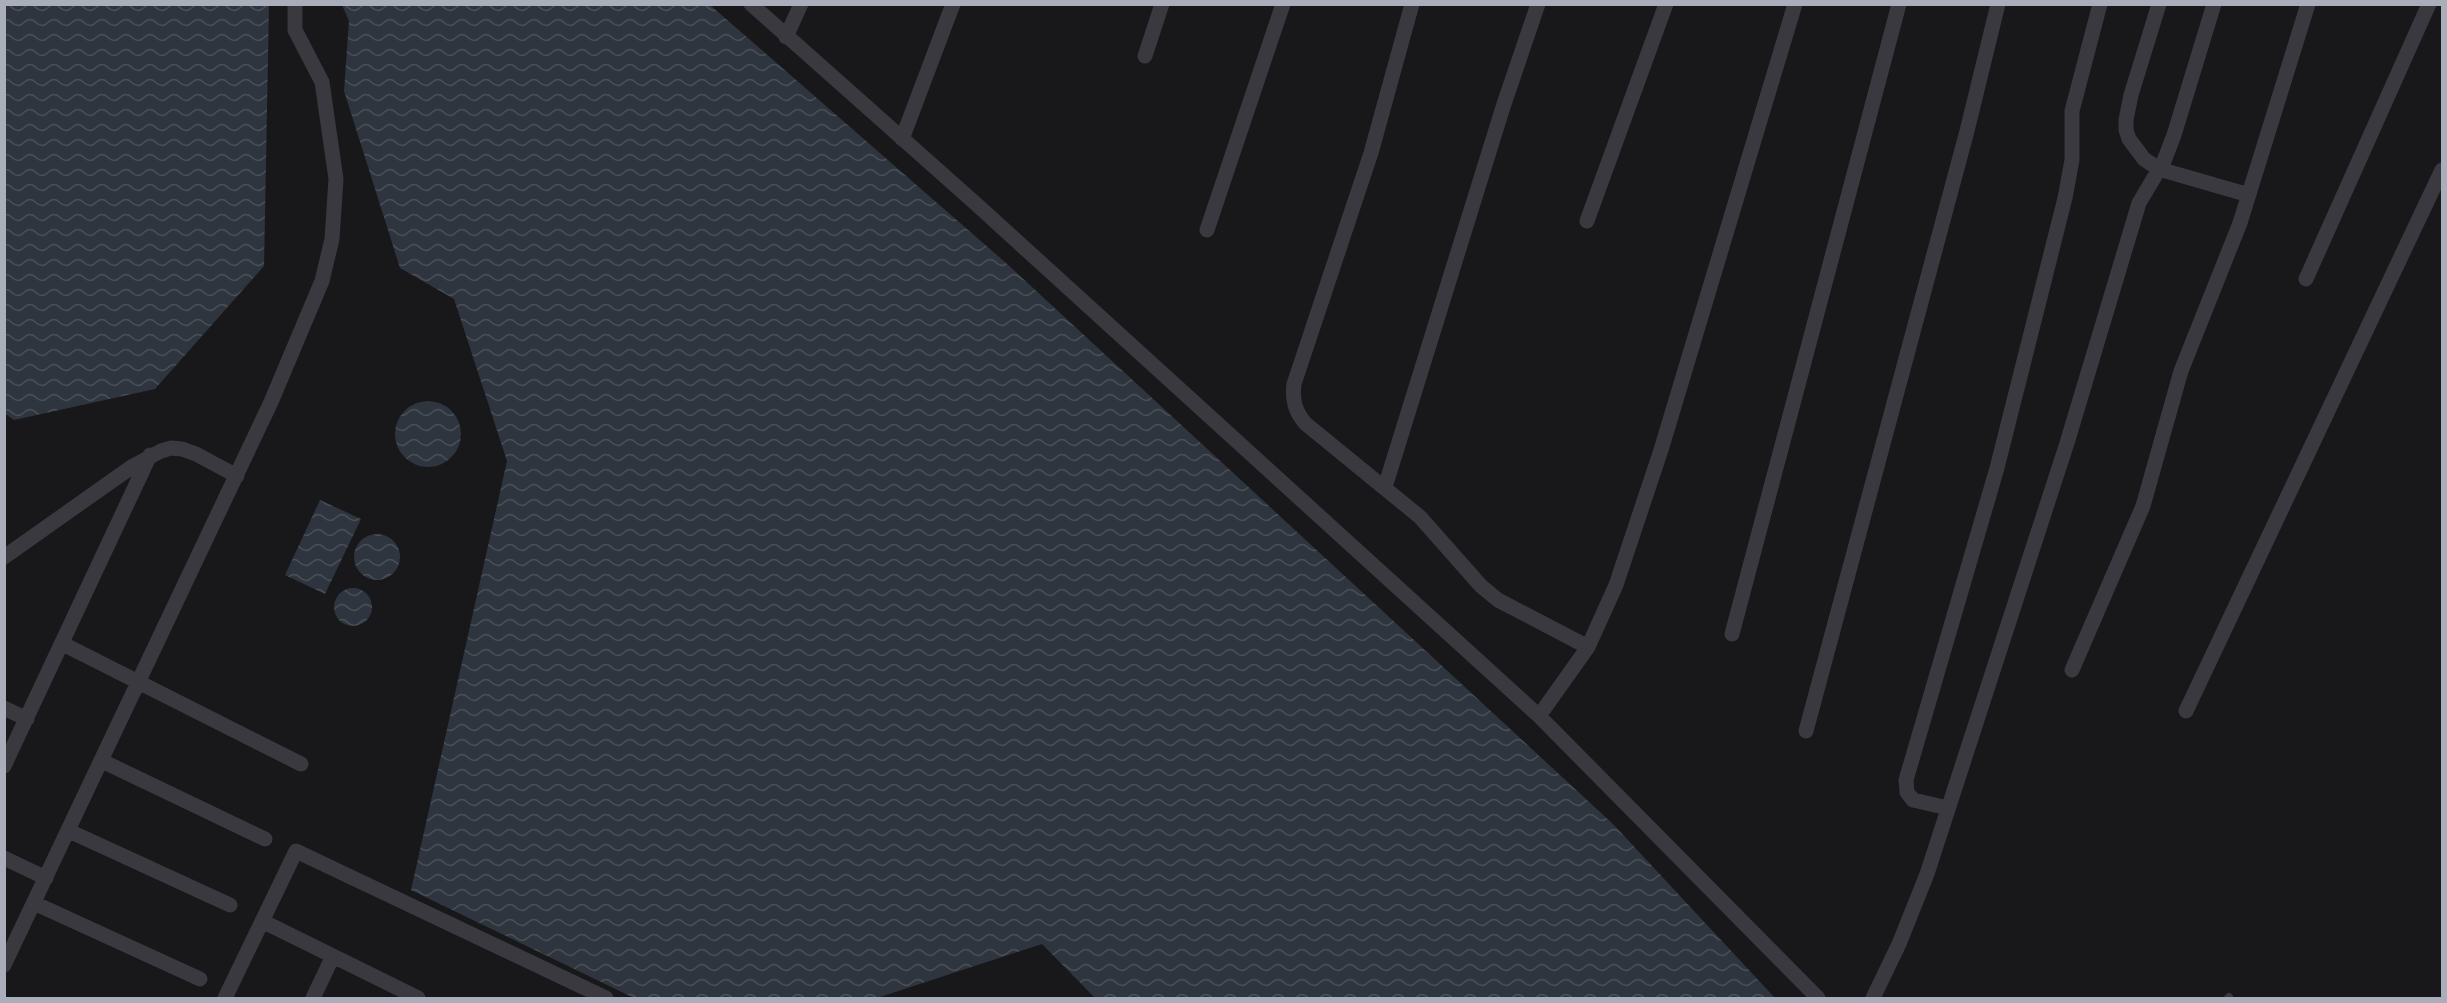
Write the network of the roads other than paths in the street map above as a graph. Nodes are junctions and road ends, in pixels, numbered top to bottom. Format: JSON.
{"nodes":[{"id":1,"x":295,"y":4,"type":"edge"},
{"id":2,"x":751,"y":4,"type":"edge"},
{"id":3,"x":801,"y":4,"type":"edge"},
{"id":4,"x":953,"y":4,"type":"edge"},
{"id":5,"x":1162,"y":4,"type":"edge"},
{"id":6,"x":1283,"y":4,"type":"edge"},
{"id":7,"x":1412,"y":4,"type":"edge"},
{"id":8,"x":1538,"y":4,"type":"edge"},
{"id":9,"x":1666,"y":4,"type":"edge"},
{"id":10,"x":1795,"y":4,"type":"edge"},
{"id":11,"x":1899,"y":4,"type":"edge"},
{"id":12,"x":1998,"y":4,"type":"edge"},
{"id":13,"x":2100,"y":4,"type":"edge"},
{"id":14,"x":2159,"y":4,"type":"edge"},
{"id":15,"x":2214,"y":4,"type":"edge"},
{"id":16,"x":2308,"y":4,"type":"edge"},
{"id":17,"x":2429,"y":4,"type":"edge"},
{"id":18,"x":786,"y":37,"type":"junction"},
{"id":19,"x":1145,"y":56,"type":"dead end"},
{"id":20,"x":902,"y":139,"type":"junction"},
{"id":21,"x":2159,"y":169,"type":"junction"},
{"id":22,"x":2442,"y":170,"type":"edge"},
{"id":23,"x":2249,"y":195,"type":"junction"},
{"id":24,"x":1587,"y":221,"type":"dead end"},
{"id":25,"x":1207,"y":230,"type":"dead end"},
{"id":26,"x":2306,"y":279,"type":"dead end"},
{"id":27,"x":150,"y":455,"type":"junction"},
{"id":28,"x":237,"y":476,"type":"junction"},
{"id":29,"x":1385,"y":488,"type":"junction"},
{"id":30,"x":4,"y":557,"type":"edge"},
{"id":31,"x":1732,"y":634,"type":"dead end"},
{"id":32,"x":63,"y":644,"type":"junction"},
{"id":33,"x":1588,"y":647,"type":"junction"},
{"id":34,"x":2072,"y":670,"type":"dead end"},
{"id":35,"x":140,"y":682,"type":"junction"},
{"id":36,"x":4,"y":708,"type":"edge"},
{"id":37,"x":2187,"y":711,"type":"dead end"},
{"id":38,"x":1539,"y":716,"type":"junction"},
{"id":39,"x":27,"y":719,"type":"junction"},
{"id":40,"x":1806,"y":730,"type":"dead end"},
{"id":41,"x":102,"y":761,"type":"junction"},
{"id":42,"x":301,"y":764,"type":"dead end"},
{"id":43,"x":4,"y":766,"type":"edge"},
{"id":44,"x":1948,"y":808,"type":"junction"},
{"id":45,"x":69,"y":831,"type":"junction"},
{"id":46,"x":266,"y":839,"type":"dead end"},
{"id":47,"x":4,"y":858,"type":"edge"},
{"id":48,"x":46,"y":878,"type":"junction"},
{"id":49,"x":34,"y":903,"type":"junction"},
{"id":50,"x":230,"y":905,"type":"dead end"},
{"id":51,"x":262,"y":921,"type":"junction"},
{"id":52,"x":10,"y":940,"type":"edge"},
{"id":53,"x":333,"y":957,"type":"junction"},
{"id":54,"x":4,"y":964,"type":"edge"},
{"id":55,"x":200,"y":979,"type":"dead end"},
{"id":56,"x":409,"y":996,"type":"edge"},
{"id":57,"x":225,"y":999,"type":"edge"},
{"id":58,"x":313,"y":999,"type":"edge"},
{"id":59,"x":606,"y":999,"type":"edge"},
{"id":60,"x":1818,"y":999,"type":"edge"},
{"id":61,"x":1874,"y":999,"type":"edge"}],
"edges":[{"from":1,"to":28,"type":"street"},
{"from":2,"to":18,"type":"street"},
{"from":3,"to":18,"type":"street"},
{"from":4,"to":20,"type":"street"},
{"from":5,"to":19,"type":"street"},
{"from":6,"to":25,"type":"street"},
{"from":7,"to":29,"type":"street"},
{"from":8,"to":29,"type":"street"},
{"from":9,"to":24,"type":"street"},
{"from":10,"to":33,"type":"street"},
{"from":11,"to":31,"type":"street"},
{"from":12,"to":40,"type":"street"},
{"from":13,"to":44,"type":"street"},
{"from":14,"to":21,"type":"street"},
{"from":15,"to":21,"type":"street"},
{"from":16,"to":23,"type":"street"},
{"from":17,"to":26,"type":"street"},
{"from":18,"to":20,"type":"street"},
{"from":20,"to":38,"type":"street"},
{"from":21,"to":23,"type":"street"},
{"from":21,"to":44,"type":"street"},
{"from":22,"to":37,"type":"street"},
{"from":23,"to":34,"type":"street"},
{"from":27,"to":28,"type":"street"},
{"from":27,"to":30,"type":"street"},
{"from":27,"to":32,"type":"street"},
{"from":28,"to":35,"type":"street"},
{"from":29,"to":33,"type":"street"},
{"from":32,"to":35,"type":"street"},
{"from":32,"to":39,"type":"street"},
{"from":33,"to":38,"type":"street"},
{"from":35,"to":41,"type":"street"},
{"from":35,"to":42,"type":"street"},
{"from":36,"to":39,"type":"street"},
{"from":38,"to":60,"type":"street"},
{"from":39,"to":43,"type":"street"},
{"from":41,"to":45,"type":"street"},
{"from":41,"to":46,"type":"street"},
{"from":44,"to":61,"type":"street"},
{"from":45,"to":48,"type":"street"},
{"from":45,"to":50,"type":"street"},
{"from":47,"to":48,"type":"street"},
{"from":48,"to":49,"type":"street"},
{"from":49,"to":52,"type":"street"},
{"from":49,"to":55,"type":"street"},
{"from":51,"to":53,"type":"street"},
{"from":51,"to":57,"type":"street"},
{"from":51,"to":59,"type":"street"},
{"from":52,"to":54,"type":"street"},
{"from":53,"to":56,"type":"street"},
{"from":53,"to":58,"type":"street"}]}
